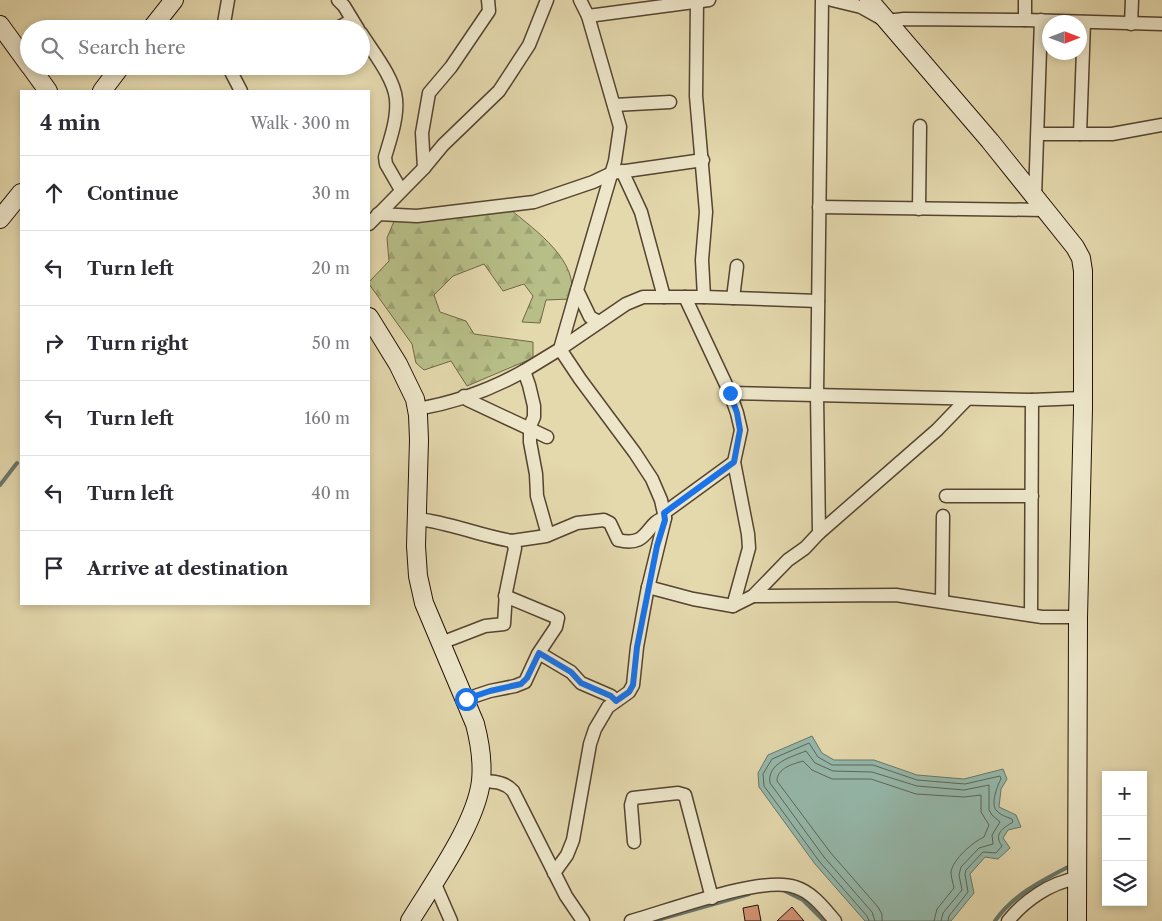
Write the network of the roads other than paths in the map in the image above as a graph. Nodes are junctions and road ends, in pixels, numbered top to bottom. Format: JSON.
{"nodes":[{"id":1,"x":174,"y":0,"type":"edge"},
{"id":2,"x":228,"y":0,"type":"edge"},
{"id":3,"x":338,"y":0,"type":"edge"},
{"id":4,"x":488,"y":0,"type":"edge"},
{"id":5,"x":547,"y":0,"type":"edge"},
{"id":6,"x":580,"y":0,"type":"edge"},
{"id":7,"x":822,"y":0,"type":"edge"},
{"id":8,"x":832,"y":0,"type":"edge"},
{"id":9,"x":869,"y":0,"type":"edge"},
{"id":10,"x":1025,"y":0,"type":"edge"},
{"id":11,"x":1132,"y":0,"type":"edge"},
{"id":12,"x":701,"y":1,"type":"edge"},
{"id":13,"x":588,"y":16,"type":"junction"},
{"id":14,"x":158,"y":20,"type":"edge"},
{"id":15,"x":225,"y":20,"type":"edge"},
{"id":16,"x":353,"y":20,"type":"edge"},
{"id":17,"x":1025,"y":20,"type":"junction"},
{"id":18,"x":1041,"y":20,"type":"joint"},
{"id":19,"x":886,"y":21,"type":"junction"},
{"id":20,"x":1087,"y":22,"type":"edge"},
{"id":21,"x":0,"y":24,"type":"edge"},
{"id":22,"x":1131,"y":24,"type":"junction"},
{"id":23,"x":1162,"y":24,"type":"edge"},
{"id":24,"x":370,"y":48,"type":"edge"},
{"id":25,"x":20,"y":52,"type":"edge"},
{"id":26,"x":1083,"y":60,"type":"edge"},
{"id":27,"x":36,"y":75,"type":"edge"},
{"id":28,"x":114,"y":75,"type":"edge"},
{"id":29,"x":233,"y":75,"type":"edge"},
{"id":30,"x":47,"y":90,"type":"edge"},
{"id":31,"x":103,"y":90,"type":"edge"},
{"id":32,"x":240,"y":90,"type":"edge"},
{"id":33,"x":670,"y":102,"type":"dead end"},
{"id":34,"x":614,"y":105,"type":"junction"},
{"id":35,"x":920,"y":126,"type":"dead end"},
{"id":36,"x":1162,"y":126,"type":"edge"},
{"id":37,"x":1038,"y":134,"type":"junction"},
{"id":38,"x":1080,"y":134,"type":"junction"},
{"id":39,"x":703,"y":160,"type":"junction"},
{"id":40,"x":424,"y":168,"type":"junction"},
{"id":41,"x":617,"y":172,"type":"junction"},
{"id":42,"x":401,"y":190,"type":"junction"},
{"id":43,"x":20,"y":194,"type":"edge"},
{"id":44,"x":1040,"y":204,"type":"junction"},
{"id":45,"x":820,"y":207,"type":"junction"},
{"id":46,"x":919,"y":209,"type":"junction"},
{"id":47,"x":378,"y":214,"type":"junction"},
{"id":48,"x":0,"y":219,"type":"edge"},
{"id":49,"x":370,"y":223,"type":"edge"},
{"id":50,"x":737,"y":266,"type":"dead end"},
{"id":51,"x":577,"y":290,"type":"junction"},
{"id":52,"x":664,"y":297,"type":"junction"},
{"id":53,"x":684,"y":297,"type":"junction"},
{"id":54,"x":704,"y":297,"type":"junction"},
{"id":55,"x":733,"y":298,"type":"junction"},
{"id":56,"x":818,"y":301,"type":"junction"},
{"id":57,"x":370,"y":319,"type":"edge"},
{"id":58,"x":599,"y":322,"type":"junction"},
{"id":59,"x":560,"y":349,"type":"junction"},
{"id":60,"x":524,"y":371,"type":"junction"},
{"id":61,"x":730,"y":393,"type":"junction"},
{"id":62,"x":817,"y":395,"type":"junction"},
{"id":63,"x":464,"y":396,"type":"junction"},
{"id":64,"x":1082,"y":398,"type":"junction"},
{"id":65,"x":967,"y":399,"type":"junction"},
{"id":66,"x":1032,"y":400,"type":"junction"},
{"id":67,"x":417,"y":409,"type":"junction"},
{"id":68,"x":530,"y":430,"type":"junction"},
{"id":69,"x":547,"y":437,"type":"dead end"},
{"id":70,"x":734,"y":462,"type":"junction"},
{"id":71,"x":946,"y":496,"type":"dead end"},
{"id":72,"x":1032,"y":496,"type":"junction"},
{"id":73,"x":665,"y":516,"type":"junction"},
{"id":74,"x":943,"y":516,"type":"dead end"},
{"id":75,"x":417,"y":519,"type":"junction"},
{"id":76,"x":819,"y":533,"type":"junction"},
{"id":77,"x":548,"y":534,"type":"junction"},
{"id":78,"x":512,"y":541,"type":"junction"},
{"id":79,"x":648,"y":587,"type":"junction"},
{"id":80,"x":505,"y":596,"type":"junction"},
{"id":81,"x":753,"y":596,"type":"junction"},
{"id":82,"x":942,"y":601,"type":"junction"},
{"id":83,"x":734,"y":606,"type":"junction"},
{"id":84,"x":1030,"y":615,"type":"junction"},
{"id":85,"x":1078,"y":617,"type":"junction"},
{"id":86,"x":441,"y":643,"type":"junction"},
{"id":87,"x":539,"y":653,"type":"junction"},
{"id":88,"x":466,"y":699,"type":"junction"},
{"id":89,"x":616,"y":701,"type":"junction"},
{"id":90,"x":481,"y":781,"type":"junction"},
{"id":91,"x":634,"y":842,"type":"dead end"},
{"id":92,"x":554,"y":873,"type":"junction"},
{"id":93,"x":1077,"y":878,"type":"junction"},
{"id":94,"x":434,"y":882,"type":"junction"},
{"id":95,"x":712,"y":898,"type":"junction"},
{"id":96,"x":410,"y":921,"type":"edge"},
{"id":97,"x":451,"y":921,"type":"edge"},
{"id":98,"x":583,"y":921,"type":"edge"},
{"id":99,"x":631,"y":921,"type":"edge"},
{"id":100,"x":835,"y":921,"type":"edge"},
{"id":101,"x":1008,"y":921,"type":"edge"},
{"id":102,"x":1077,"y":921,"type":"edge"}],
"edges":[{"from":1,"to":14,"type":"street"},
{"from":2,"to":15,"type":"street"},
{"from":3,"to":16,"type":"street"},
{"from":4,"to":40,"type":"street"},
{"from":5,"to":40,"type":"street"},
{"from":6,"to":13,"type":"street"},
{"from":7,"to":45,"type":"street"},
{"from":8,"to":19,"type":"street"},
{"from":9,"to":19,"type":"street"},
{"from":10,"to":17,"type":"street"},
{"from":11,"to":22,"type":"street"},
{"from":12,"to":13,"type":"street"},
{"from":12,"to":39,"type":"street"},
{"from":13,"to":34,"type":"street"},
{"from":17,"to":18,"type":"street"},
{"from":17,"to":19,"type":"street"},
{"from":18,"to":37,"type":"street"},
{"from":19,"to":44,"type":"street"},
{"from":20,"to":22,"type":"street"},
{"from":21,"to":25,"type":"street"},
{"from":22,"to":23,"type":"street"},
{"from":24,"to":42,"type":"street"},
{"from":26,"to":38,"type":"street"},
{"from":27,"to":30,"type":"street"},
{"from":28,"to":31,"type":"street"},
{"from":29,"to":32,"type":"street"},
{"from":33,"to":34,"type":"street"},
{"from":34,"to":41,"type":"street"},
{"from":35,"to":46,"type":"street"},
{"from":36,"to":38,"type":"street"},
{"from":37,"to":38,"type":"street"},
{"from":37,"to":44,"type":"street"},
{"from":39,"to":41,"type":"street"},
{"from":39,"to":54,"type":"street"},
{"from":40,"to":42,"type":"street"},
{"from":41,"to":47,"type":"street"},
{"from":41,"to":51,"type":"street"},
{"from":41,"to":52,"type":"street"},
{"from":42,"to":47,"type":"street"},
{"from":43,"to":48,"type":"street"},
{"from":44,"to":46,"type":"street"},
{"from":44,"to":64,"type":"street"},
{"from":45,"to":46,"type":"street"},
{"from":45,"to":56,"type":"street"},
{"from":47,"to":49,"type":"street"},
{"from":50,"to":55,"type":"street"},
{"from":51,"to":58,"type":"street"},
{"from":51,"to":59,"type":"street"},
{"from":52,"to":53,"type":"street"},
{"from":52,"to":58,"type":"street"},
{"from":53,"to":54,"type":"street"},
{"from":53,"to":61,"type":"street"},
{"from":54,"to":55,"type":"street"},
{"from":55,"to":56,"type":"street"},
{"from":56,"to":62,"type":"street"},
{"from":57,"to":67,"type":"street"},
{"from":58,"to":59,"type":"street"},
{"from":59,"to":60,"type":"street"},
{"from":59,"to":73,"type":"street"},
{"from":60,"to":63,"type":"street"},
{"from":60,"to":68,"type":"street"},
{"from":61,"to":62,"type":"street"},
{"from":61,"to":70,"type":"street"},
{"from":62,"to":65,"type":"street"},
{"from":62,"to":76,"type":"street"},
{"from":63,"to":67,"type":"street"},
{"from":63,"to":68,"type":"street"},
{"from":64,"to":66,"type":"street"},
{"from":64,"to":85,"type":"street"},
{"from":65,"to":66,"type":"street"},
{"from":65,"to":76,"type":"street"},
{"from":66,"to":72,"type":"street"},
{"from":67,"to":75,"type":"street"},
{"from":68,"to":69,"type":"street"},
{"from":68,"to":77,"type":"street"},
{"from":70,"to":73,"type":"street"},
{"from":70,"to":83,"type":"street"},
{"from":71,"to":72,"type":"street"},
{"from":72,"to":84,"type":"street"},
{"from":73,"to":77,"type":"street"},
{"from":73,"to":79,"type":"street"},
{"from":74,"to":82,"type":"street"},
{"from":75,"to":78,"type":"street"},
{"from":75,"to":86,"type":"street"},
{"from":76,"to":81,"type":"street"},
{"from":77,"to":78,"type":"street"},
{"from":78,"to":80,"type":"street"},
{"from":79,"to":83,"type":"street"},
{"from":79,"to":89,"type":"street"},
{"from":80,"to":86,"type":"street"},
{"from":80,"to":87,"type":"street"},
{"from":81,"to":82,"type":"street"},
{"from":81,"to":83,"type":"street"},
{"from":82,"to":84,"type":"street"},
{"from":84,"to":85,"type":"street"},
{"from":85,"to":93,"type":"street"},
{"from":86,"to":88,"type":"street"},
{"from":87,"to":88,"type":"street"},
{"from":87,"to":89,"type":"street"},
{"from":88,"to":90,"type":"street"},
{"from":89,"to":92,"type":"street"},
{"from":90,"to":92,"type":"street"},
{"from":90,"to":94,"type":"street"},
{"from":91,"to":95,"type":"street"},
{"from":92,"to":98,"type":"street"},
{"from":93,"to":101,"type":"street"},
{"from":93,"to":102,"type":"street"},
{"from":94,"to":96,"type":"street"},
{"from":94,"to":97,"type":"street"},
{"from":95,"to":99,"type":"street"},
{"from":95,"to":100,"type":"street"}]}
